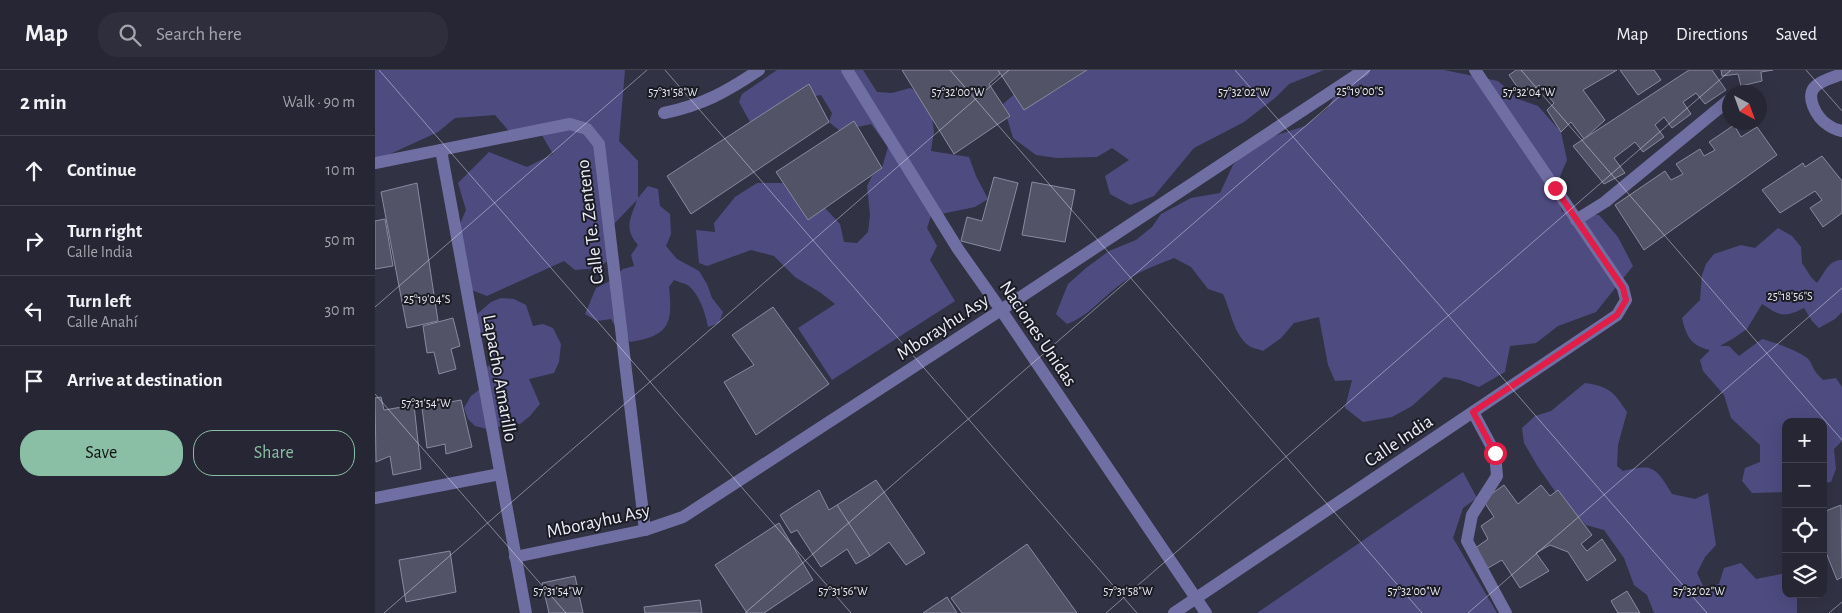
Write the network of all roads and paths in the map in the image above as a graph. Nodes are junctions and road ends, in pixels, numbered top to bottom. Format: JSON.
{"nodes":[{"id":1,"x":759,"y":70,"type":"edge"},
{"id":2,"x":847,"y":70,"type":"edge"},
{"id":3,"x":1364,"y":70,"type":"edge"},
{"id":4,"x":1475,"y":70,"type":"edge"},
{"id":5,"x":1842,"y":74,"type":"edge"},
{"id":6,"x":1722,"y":106,"type":"edge"},
{"id":7,"x":664,"y":113,"type":"dead end"},
{"id":8,"x":1842,"y":131,"type":"edge"},
{"id":9,"x":441,"y":150,"type":"junction"},
{"id":10,"x":375,"y":163,"type":"edge"},
{"id":11,"x":1576,"y":220,"type":"junction"},
{"id":12,"x":1001,"y":310,"type":"junction"},
{"id":13,"x":1473,"y":412,"type":"junction"},
{"id":14,"x":500,"y":474,"type":"junction"},
{"id":15,"x":375,"y":498,"type":"edge"},
{"id":16,"x":645,"y":530,"type":"junction"},
{"id":17,"x":515,"y":556,"type":"junction"},
{"id":18,"x":1196,"y":598,"type":"junction"},
{"id":19,"x":526,"y":613,"type":"edge"},
{"id":20,"x":1174,"y":613,"type":"edge"},
{"id":21,"x":1206,"y":613,"type":"edge"},
{"id":22,"x":1506,"y":613,"type":"edge"}],
"edges":[{"from":1,"to":7,"type":"street"},
{"from":2,"to":12,"type":"street","name":"Naciones Unidas"},
{"from":3,"to":12,"type":"street","name":"Mborayhu Asy"},
{"from":4,"to":11,"type":"street"},
{"from":5,"to":8,"type":"street"},
{"from":6,"to":11,"type":"street"},
{"from":9,"to":10,"type":"street","name":"Calle Te. Zenteno"},
{"from":9,"to":14,"type":"street","name":"Lapacho Amarillo"},
{"from":9,"to":16,"type":"street","name":"Calle Te. Zenteno"},
{"from":11,"to":13,"type":"street","name":"Calle India"},
{"from":12,"to":16,"type":"street","name":"Mborayhu Asy"},
{"from":12,"to":18,"type":"street","name":"Naciones Unidas"},
{"from":13,"to":18,"type":"street","name":"Calle India"},
{"from":13,"to":22,"type":"street"},
{"from":14,"to":15,"type":"street"},
{"from":14,"to":17,"type":"street","name":"Lapacho Amarillo"},
{"from":16,"to":17,"type":"street","name":"Mborayhu Asy"},
{"from":17,"to":19,"type":"street","name":"Lapacho Amarillo"},
{"from":18,"to":20,"type":"street","name":"Calle India"},
{"from":18,"to":21,"type":"street","name":"Naciones Unidas"}]}
